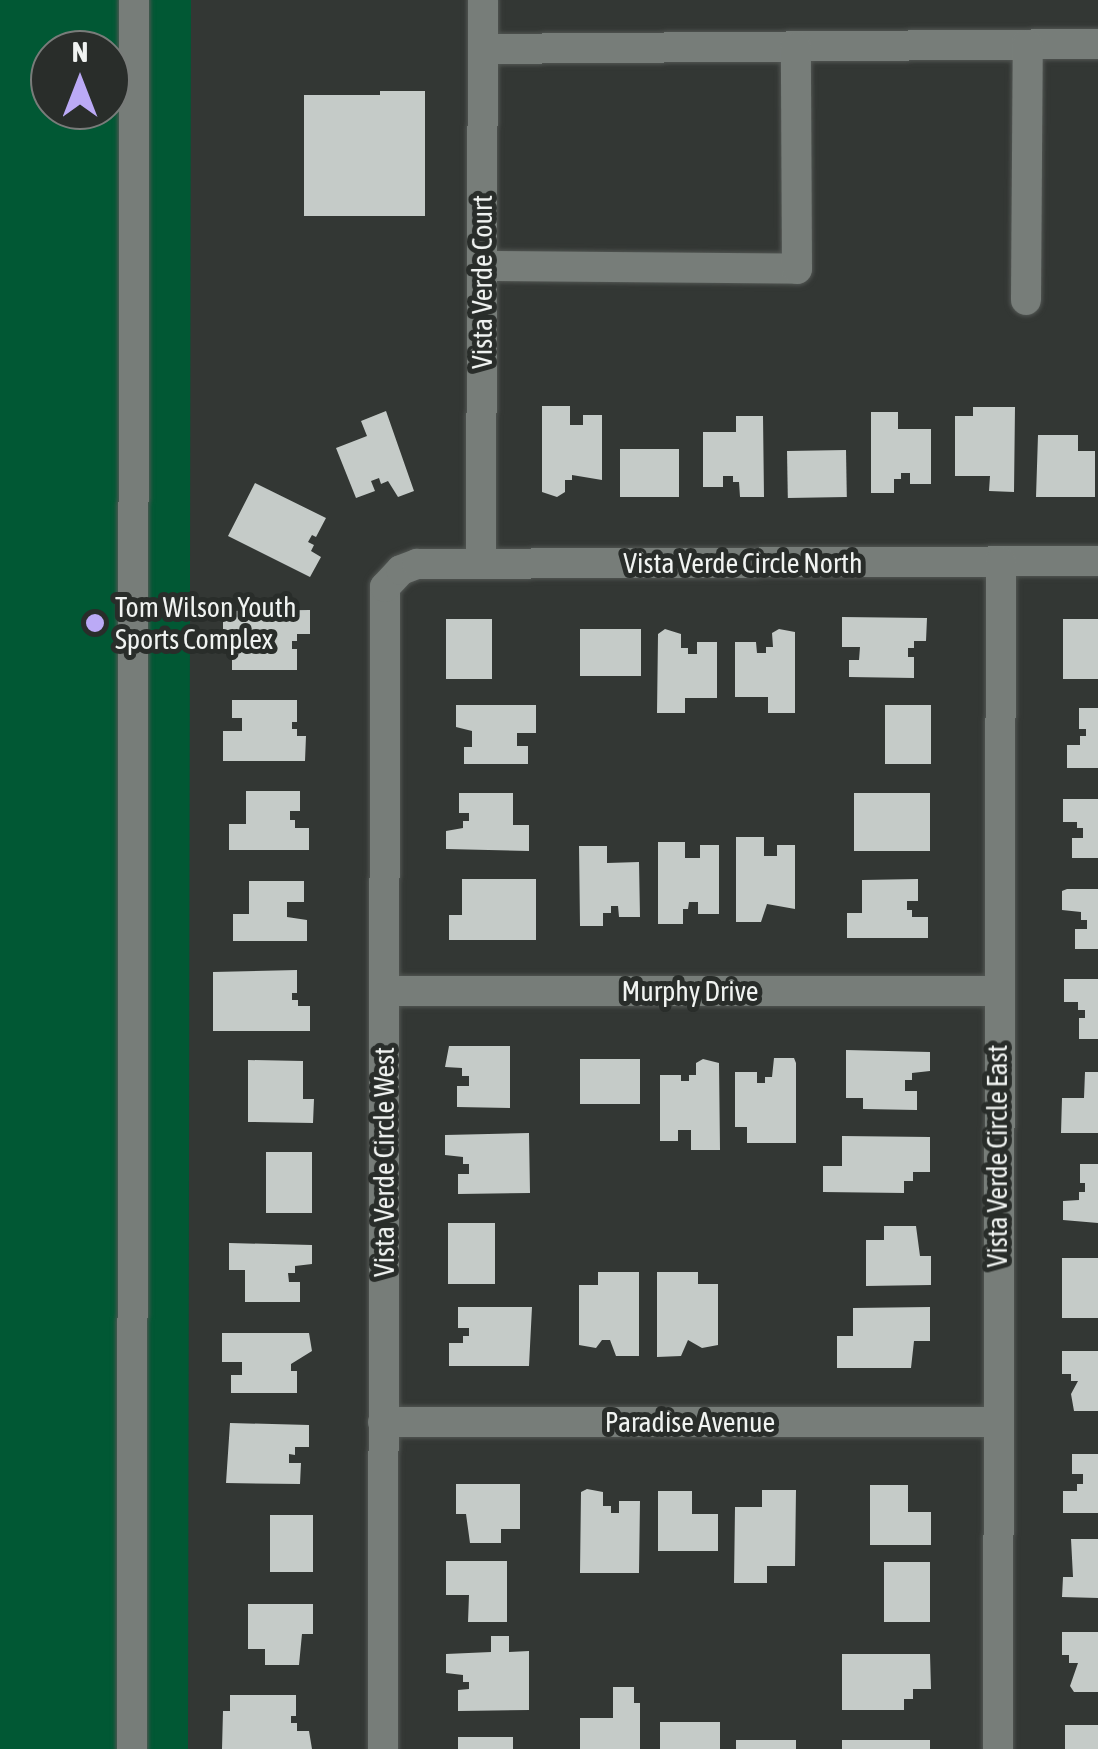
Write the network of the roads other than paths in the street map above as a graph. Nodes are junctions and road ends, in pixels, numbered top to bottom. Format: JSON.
{"nodes":[{"id":1,"x":134,"y":0,"type":"edge"},
{"id":2,"x":484,"y":0,"type":"edge"},
{"id":3,"x":1028,"y":44,"type":"junction"},
{"id":4,"x":1098,"y":44,"type":"edge"},
{"id":5,"x":796,"y":47,"type":"junction"},
{"id":6,"x":483,"y":50,"type":"junction"},
{"id":7,"x":483,"y":266,"type":"junction"},
{"id":8,"x":1026,"y":300,"type":"dead end"},
{"id":9,"x":1098,"y":561,"type":"edge"},
{"id":10,"x":1001,"y":562,"type":"junction"},
{"id":11,"x":481,"y":564,"type":"junction"},
{"id":12,"x":392,"y":577,"type":"joint"},
{"id":13,"x":384,"y":991,"type":"junction"},
{"id":14,"x":997,"y":991,"type":"junction"},
{"id":15,"x":383,"y":1422,"type":"junction"},
{"id":16,"x":997,"y":1422,"type":"junction"},
{"id":17,"x":132,"y":1749,"type":"edge"},
{"id":18,"x":382,"y":1749,"type":"edge"},
{"id":19,"x":998,"y":1749,"type":"edge"}],
"edges":[{"from":1,"to":17,"type":"street"},
{"from":2,"to":6,"type":"street","name":"Vista Verde Court"},
{"from":3,"to":4,"type":"street"},
{"from":3,"to":5,"type":"street"},
{"from":3,"to":8,"type":"street"},
{"from":5,"to":6,"type":"street"},
{"from":5,"to":7,"type":"street"},
{"from":6,"to":7,"type":"street","name":"Vista Verde Court"},
{"from":7,"to":11,"type":"street","name":"Vista Verde Court"},
{"from":9,"to":10,"type":"street","name":"Vista Verde Circle North"},
{"from":10,"to":11,"type":"street","name":"Vista Verde Circle North"},
{"from":10,"to":14,"type":"street","name":"Vista Verde Circle East"},
{"from":11,"to":12,"type":"street","name":"Vista Verde Circle North"},
{"from":12,"to":13,"type":"street","name":"Vista Verde Circle West"},
{"from":13,"to":14,"type":"street","name":"Murphy Drive"},
{"from":13,"to":15,"type":"street","name":"Vista Verde Circle West"},
{"from":14,"to":16,"type":"street","name":"Vista Verde Circle East"},
{"from":15,"to":16,"type":"street","name":"Paradise Avenue"},
{"from":15,"to":18,"type":"street","name":"Vista Verde Circle West"},
{"from":16,"to":19,"type":"street","name":"Vista Verde Circle East"}]}
